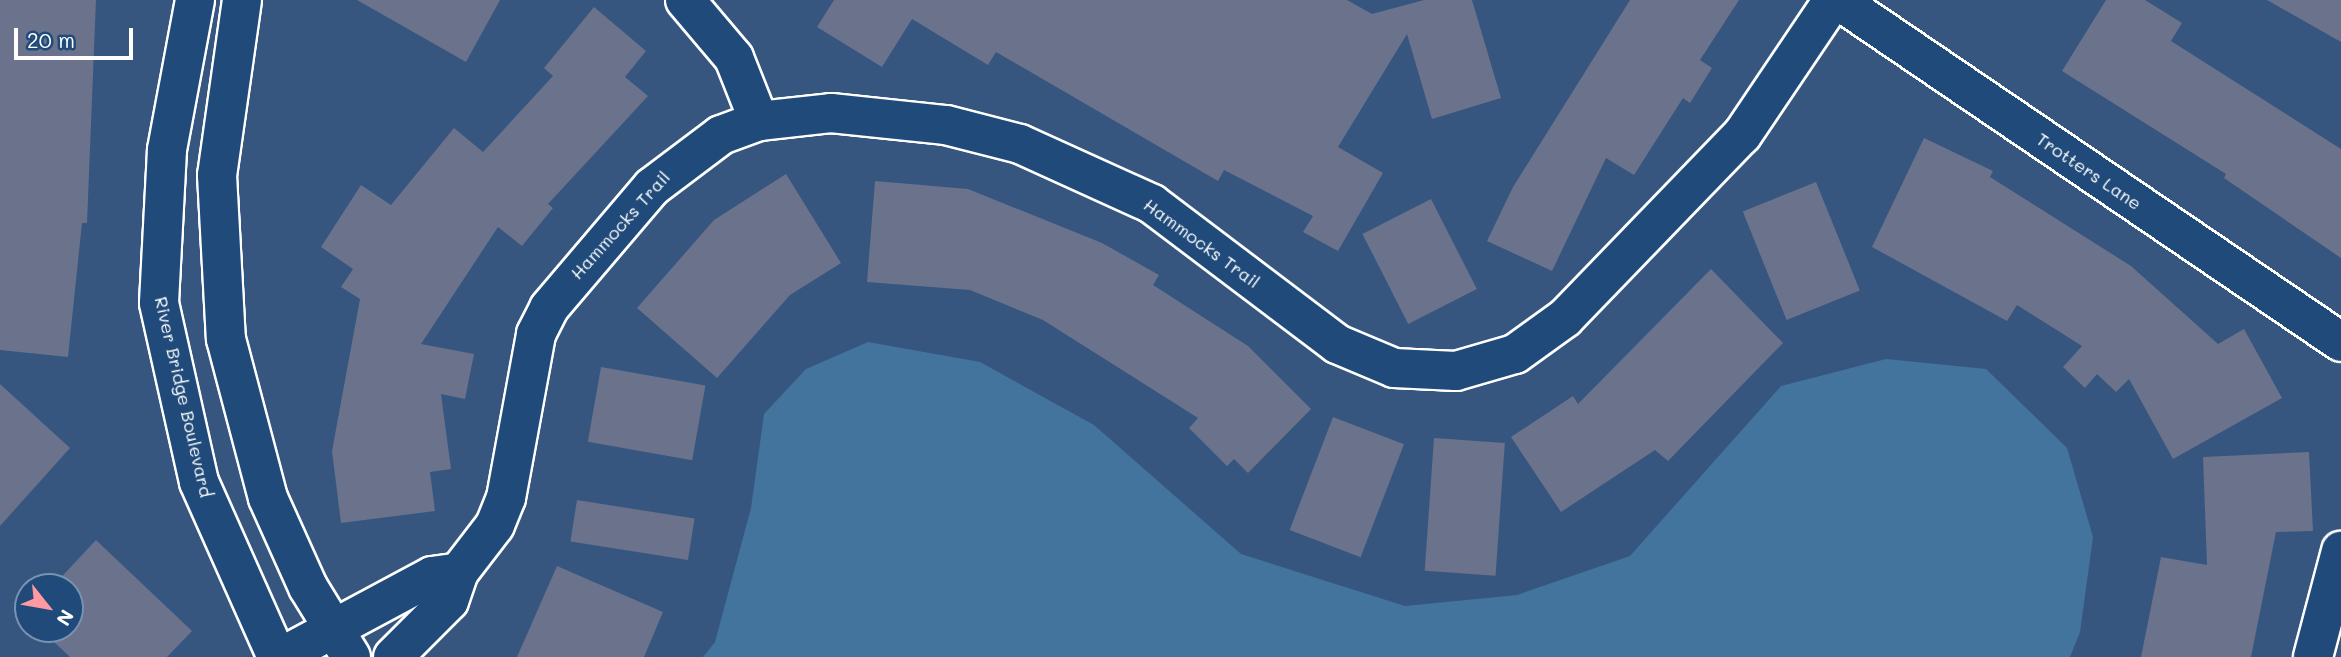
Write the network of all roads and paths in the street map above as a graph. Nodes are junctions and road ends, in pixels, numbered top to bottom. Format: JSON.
{"nodes":[{"id":1,"x":195,"y":0,"type":"edge"},
{"id":2,"x":242,"y":0,"type":"edge"},
{"id":3,"x":685,"y":0,"type":"edge"},
{"id":4,"x":1835,"y":0,"type":"edge"},
{"id":5,"x":759,"y":121,"type":"junction"},
{"id":6,"x":2341,"y":342,"type":"edge"},
{"id":7,"x":2341,"y":551,"type":"edge"},
{"id":8,"x":460,"y":572,"type":"junction"},
{"id":9,"x":343,"y":643,"type":"edge"},
{"id":10,"x":279,"y":657,"type":"edge"},
{"id":11,"x":393,"y":657,"type":"edge"},
{"id":12,"x":2313,"y":657,"type":"edge"}],
"edges":[{"from":1,"to":10,"type":"street","name":"River Bridge Boulevard"},
{"from":2,"to":9,"type":"street"},
{"from":3,"to":5,"type":"street"},
{"from":4,"to":5,"type":"street","name":"Hammocks Trail"},
{"from":4,"to":6,"type":"street","name":"Trotters Lane"},
{"from":5,"to":8,"type":"street","name":"Hammocks Trail"},
{"from":7,"to":12,"type":"street"},
{"from":8,"to":9,"type":"street"},
{"from":8,"to":11,"type":"street","name":"Hammocks Trail"},
{"from":9,"to":10,"type":"street"}]}
